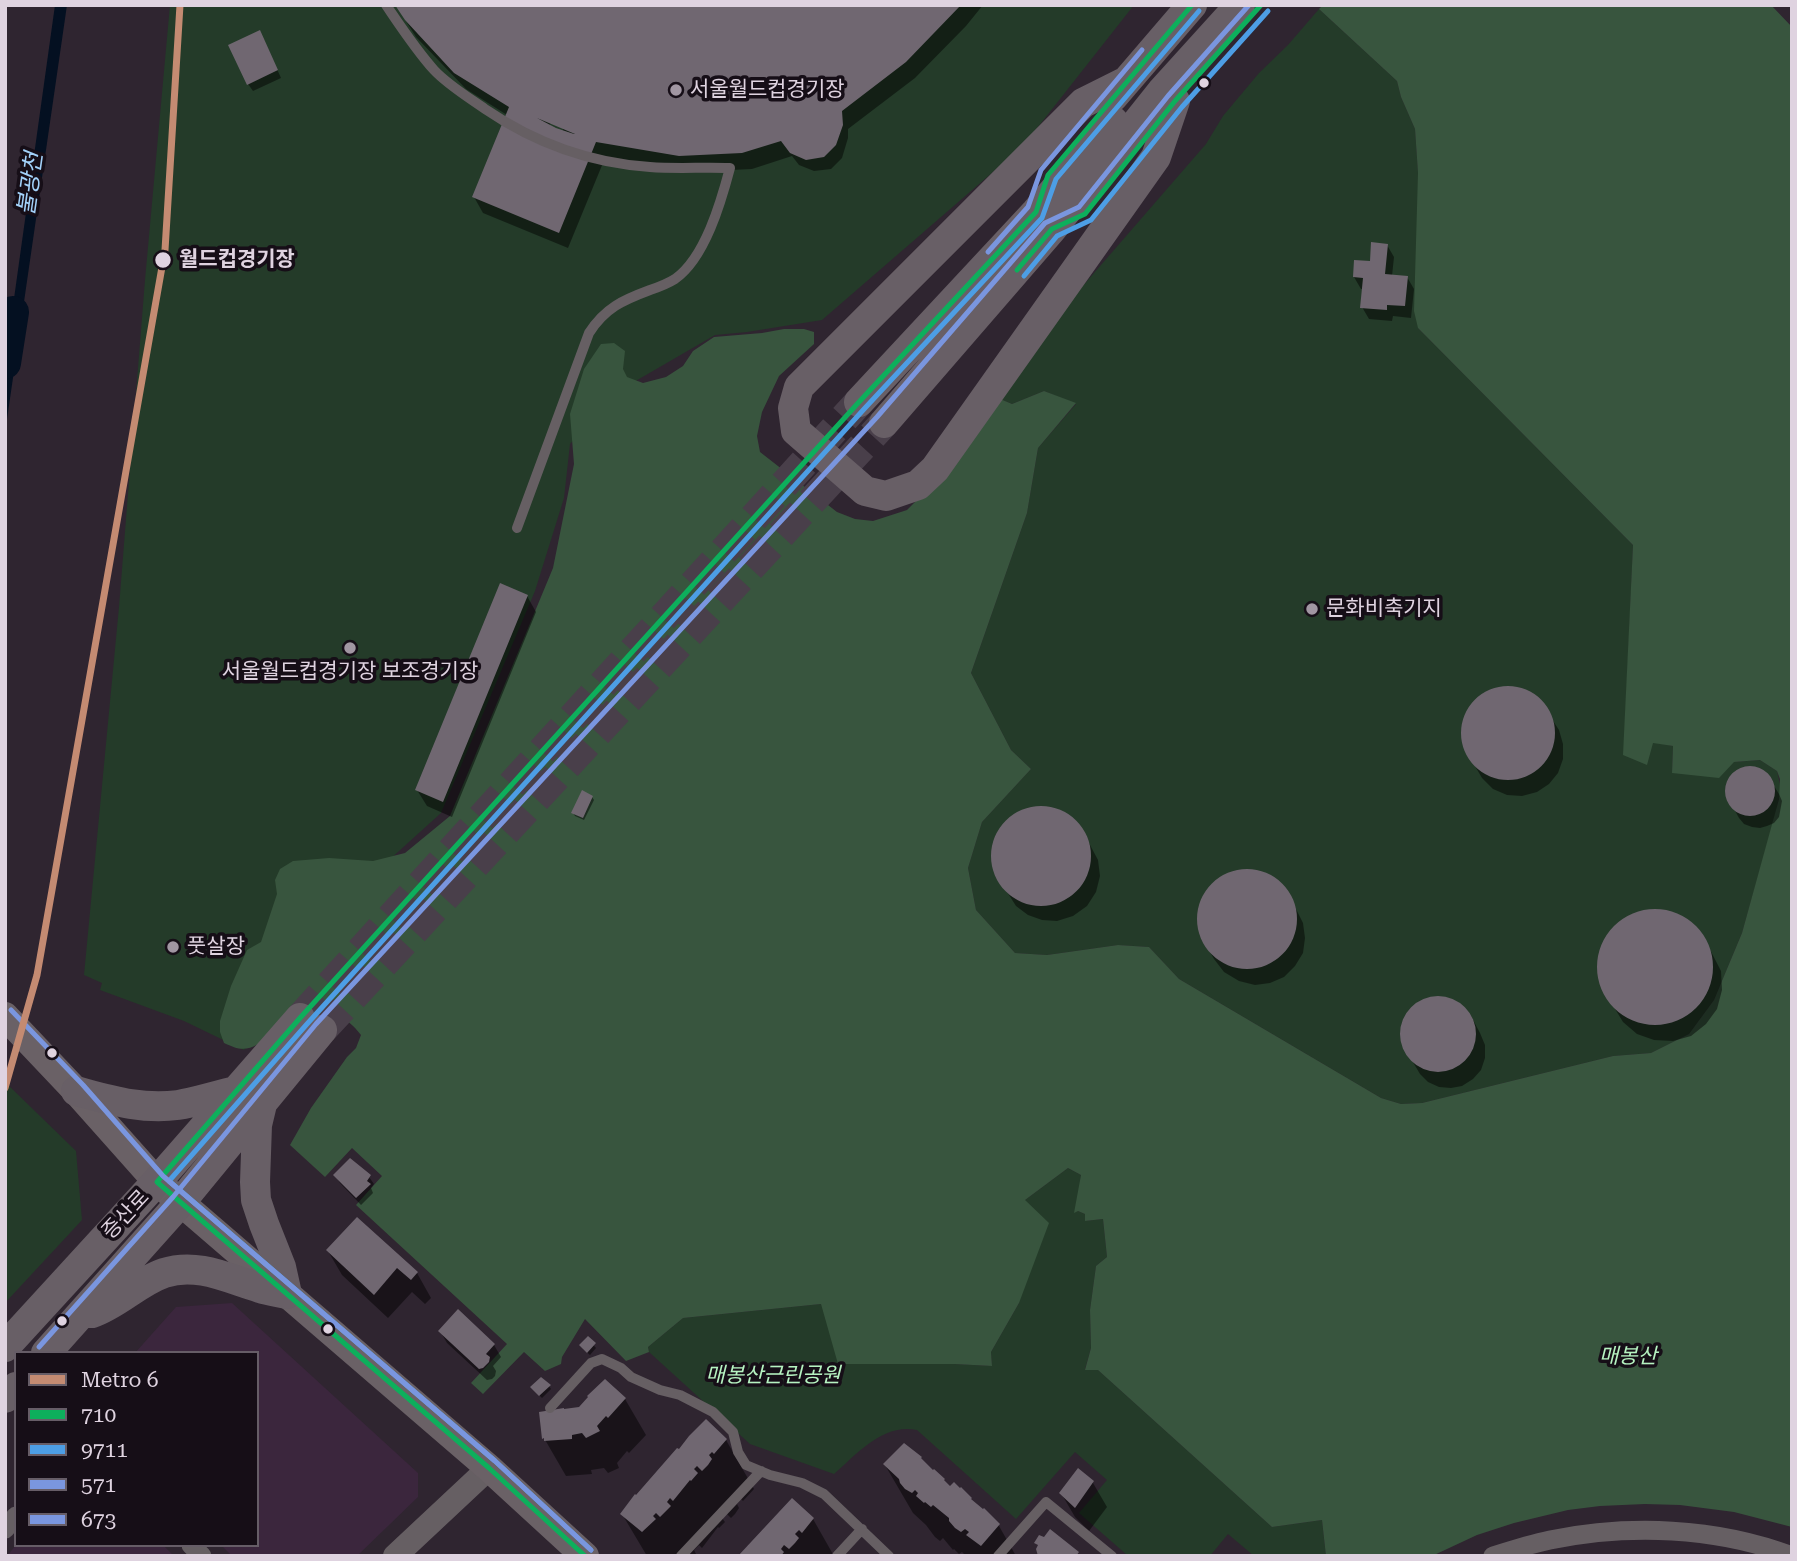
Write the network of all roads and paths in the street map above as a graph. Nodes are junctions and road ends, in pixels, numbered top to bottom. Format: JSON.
{"nodes":[{"id":1,"x":386,"y":5,"type":"edge"},
{"id":2,"x":1192,"y":5,"type":"edge"},
{"id":3,"x":1215,"y":5,"type":"edge"},
{"id":4,"x":1240,"y":5,"type":"edge"},
{"id":5,"x":1261,"y":5,"type":"edge"},
{"id":6,"x":1125,"y":82,"type":"junction"},
{"id":7,"x":1175,"y":101,"type":"junction"},
{"id":8,"x":1044,"y":220,"type":"junction"},
{"id":9,"x":859,"y":402,"type":"tunnel mouth"},
{"id":10,"x":884,"y":423,"type":"tunnel mouth"},
{"id":11,"x":517,"y":528,"type":"dead end"},
{"id":12,"x":5,"y":1016,"type":"edge"},
{"id":13,"x":311,"y":1024,"type":"tunnel mouth"},
{"id":14,"x":76,"y":1091,"type":"junction"},
{"id":15,"x":249,"y":1097,"type":"junction"},
{"id":16,"x":156,"y":1182,"type":"junction"},
{"id":17,"x":180,"y":1203,"type":"junction"},
{"id":18,"x":287,"y":1294,"type":"junction"},
{"id":19,"x":80,"y":1315,"type":"junction"},
{"id":20,"x":5,"y":1347,"type":"edge"},
{"id":21,"x":48,"y":1351,"type":"edge"},
{"id":22,"x":550,"y":1408,"type":"dead end"},
{"id":23,"x":489,"y":1468,"type":"junction"},
{"id":24,"x":761,"y":1471,"type":"junction"},
{"id":25,"x":862,"y":1529,"type":"junction"},
{"id":26,"x":395,"y":1556,"type":"edge"},
{"id":27,"x":585,"y":1556,"type":"edge"},
{"id":28,"x":681,"y":1556,"type":"edge"},
{"id":29,"x":836,"y":1556,"type":"edge"},
{"id":30,"x":889,"y":1556,"type":"edge"},
{"id":31,"x":998,"y":1556,"type":"edge"},
{"id":32,"x":1112,"y":1556,"type":"edge"},
{"id":33,"x":1493,"y":1556,"type":"edge"},
{"id":34,"x":1792,"y":1556,"type":"edge"}],
"edges":[{"from":1,"to":11,"type":"lane"},
{"from":2,"to":6,"type":"main road"},
{"from":3,"to":8,"type":"main road"},
{"from":4,"to":8,"type":"main road"},
{"from":5,"to":7,"type":"main road"},
{"from":6,"to":7,"type":"main road"},
{"from":6,"to":8,"type":"main road"},
{"from":7,"to":8,"type":"main road"},
{"from":8,"to":9,"type":"main road"},
{"from":8,"to":10,"type":"main road"},
{"from":12,"to":14,"type":"main road"},
{"from":13,"to":15,"type":"main road","name":"증산로"},
{"from":14,"to":15,"type":"main road"},
{"from":14,"to":16,"type":"main road"},
{"from":15,"to":16,"type":"main road","name":"증산로"},
{"from":15,"to":17,"type":"main road","name":"증산로"},
{"from":15,"to":18,"type":"main road"},
{"from":16,"to":17,"type":"main road"},
{"from":16,"to":20,"type":"main road","name":"증산로"},
{"from":17,"to":18,"type":"main road"},
{"from":17,"to":19,"type":"main road","name":"증산로"},
{"from":18,"to":19,"type":"main road"},
{"from":18,"to":23,"type":"main road"},
{"from":19,"to":21,"type":"main road","name":"증산로"},
{"from":22,"to":24,"type":"lane"},
{"from":23,"to":26,"type":"street"},
{"from":23,"to":27,"type":"main road"},
{"from":24,"to":25,"type":"lane"},
{"from":24,"to":28,"type":"lane"},
{"from":25,"to":29,"type":"lane"},
{"from":25,"to":30,"type":"lane"},
{"from":31,"to":32,"type":"lane"},
{"from":33,"to":34,"type":"street"}]}
